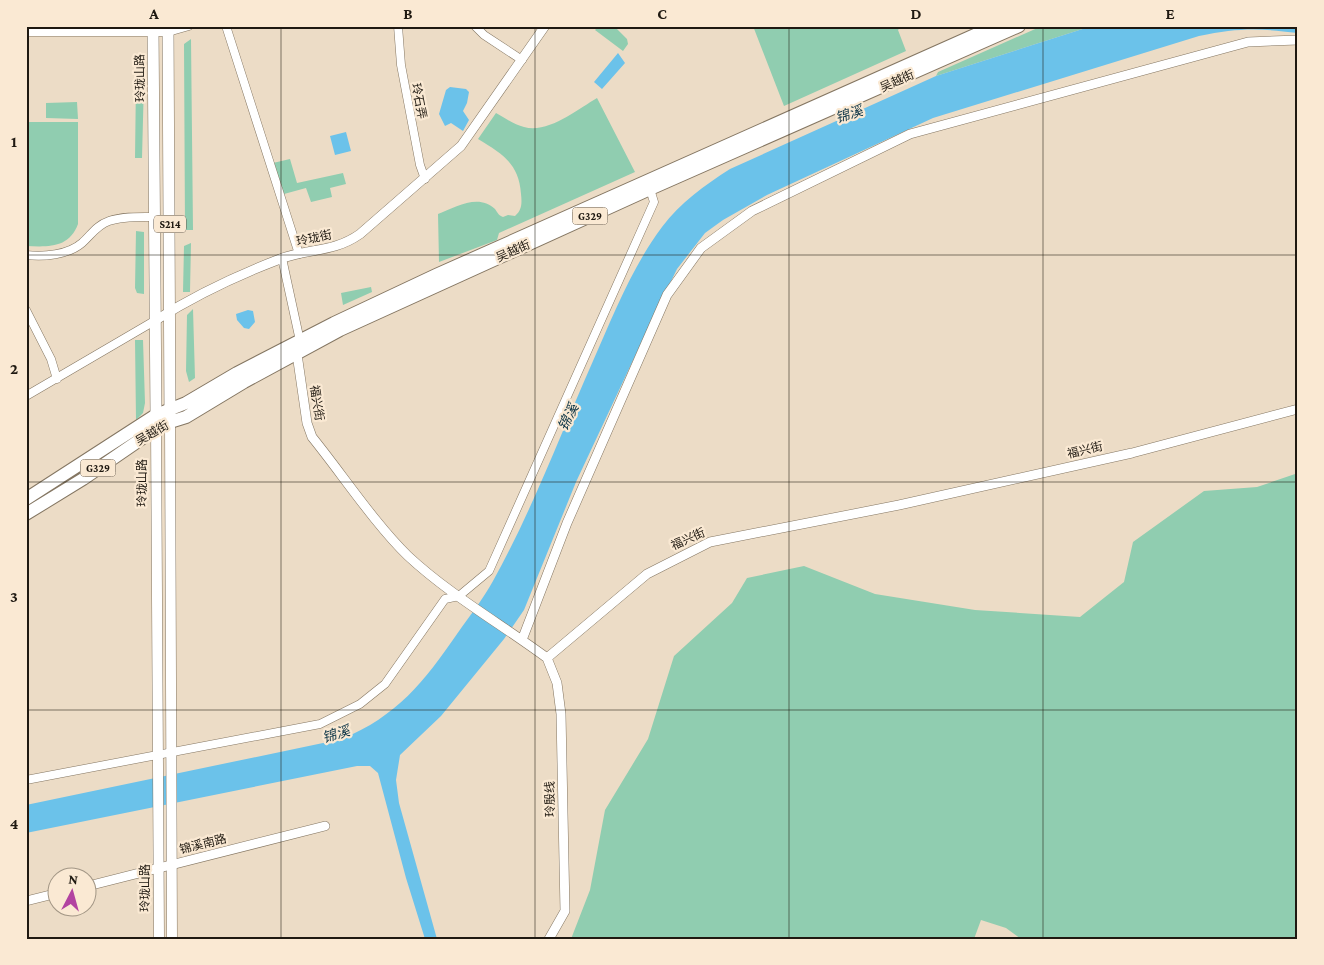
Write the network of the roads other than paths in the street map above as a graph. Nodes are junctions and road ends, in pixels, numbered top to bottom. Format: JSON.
{"nodes":[{"id":1,"x":189,"y":26,"type":"edge"},
{"id":2,"x":226,"y":26,"type":"edge"},
{"id":3,"x":398,"y":26,"type":"edge"},
{"id":4,"x":475,"y":26,"type":"edge"},
{"id":5,"x":545,"y":26,"type":"edge"},
{"id":6,"x":995,"y":26,"type":"edge"},
{"id":7,"x":1019,"y":26,"type":"edge"},
{"id":8,"x":153,"y":29,"type":"edge"},
{"id":9,"x":168,"y":29,"type":"edge"},
{"id":10,"x":26,"y":32,"type":"edge"},
{"id":11,"x":1298,"y":40,"type":"edge"},
{"id":12,"x":522,"y":60,"type":"junction"},
{"id":13,"x":425,"y":179,"type":"junction"},
{"id":14,"x":650,"y":189,"type":"junction"},
{"id":15,"x":155,"y":217,"type":"junction"},
{"id":16,"x":299,"y":254,"type":"junction"},
{"id":17,"x":26,"y":256,"type":"edge"},
{"id":18,"x":282,"y":258,"type":"junction"},
{"id":19,"x":26,"y":310,"type":"edge"},
{"id":20,"x":170,"y":311,"type":"junction"},
{"id":21,"x":156,"y":320,"type":"junction"},
{"id":22,"x":300,"y":341,"type":"junction"},
{"id":23,"x":297,"y":354,"type":"junction"},
{"id":24,"x":57,"y":379,"type":"junction"},
{"id":25,"x":26,"y":396,"type":"edge"},
{"id":26,"x":1298,"y":409,"type":"edge"},
{"id":27,"x":156,"y":415,"type":"junction"},
{"id":28,"x":170,"y":416,"type":"junction"},
{"id":29,"x":156,"y":430,"type":"junction"},
{"id":30,"x":26,"y":499,"type":"edge"},
{"id":31,"x":26,"y":514,"type":"edge"},
{"id":32,"x":459,"y":596,"type":"junction"},
{"id":33,"x":522,"y":640,"type":"junction"},
{"id":34,"x":547,"y":658,"type":"junction"},
{"id":35,"x":172,"y":754,"type":"junction"},
{"id":36,"x":158,"y":756,"type":"junction"},
{"id":37,"x":26,"y":780,"type":"edge"},
{"id":38,"x":325,"y":826,"type":"dead end"},
{"id":39,"x":172,"y":864,"type":"junction"},
{"id":40,"x":158,"y":868,"type":"junction"},
{"id":41,"x":98,"y":883,"type":"edge"},
{"id":42,"x":48,"y":896,"type":"edge"},
{"id":43,"x":26,"y":901,"type":"edge"},
{"id":44,"x":159,"y":939,"type":"edge"},
{"id":45,"x":172,"y":939,"type":"edge"},
{"id":46,"x":549,"y":939,"type":"edge"}],
"edges":[{"from":1,"to":9,"type":"street"},
{"from":2,"to":16,"type":"street"},
{"from":3,"to":13,"type":"street","name":"玲石弄"},
{"from":4,"to":12,"type":"street"},
{"from":5,"to":12,"type":"street","name":"玲珑街"},
{"from":6,"to":22,"type":"highway","name":"吴越街","number":"G329"},
{"from":7,"to":14,"type":"highway","name":"吴越街","number":"G329"},
{"from":8,"to":9,"type":"street"},
{"from":8,"to":10,"type":"street"},
{"from":8,"to":15,"type":"main road","name":"玲珑山路","number":"S214"},
{"from":9,"to":20,"type":"main road","number":"S214"},
{"from":11,"to":33,"type":"street"},
{"from":12,"to":13,"type":"street","name":"玲珑街"},
{"from":13,"to":16,"type":"street","name":"玲珑街"},
{"from":14,"to":23,"type":"highway","name":"吴越街","number":"G329"},
{"from":14,"to":32,"type":"street"},
{"from":15,"to":17,"type":"street"},
{"from":15,"to":21,"type":"main road","name":"玲珑山路","number":"S214"},
{"from":16,"to":18,"type":"street","name":"玲珑街"},
{"from":18,"to":20,"type":"street","name":"玲珑街"},
{"from":18,"to":22,"type":"street"},
{"from":19,"to":24,"type":"street"},
{"from":20,"to":21,"type":"street","name":"玲珑街"},
{"from":20,"to":28,"type":"main road","number":"S214"},
{"from":21,"to":24,"type":"street","name":"玲珑街"},
{"from":21,"to":27,"type":"main road","name":"玲珑山路","number":"S214"},
{"from":22,"to":28,"type":"highway","name":"吴越街","number":"G329"},
{"from":23,"to":28,"type":"highway","name":"吴越街","number":"G329"},
{"from":23,"to":32,"type":"street","name":"福兴街"},
{"from":24,"to":25,"type":"street","name":"玲珑街"},
{"from":26,"to":34,"type":"street","name":"福兴街"},
{"from":27,"to":28,"type":"highway","name":"吴越街","number":"G329"},
{"from":27,"to":29,"type":"main road","name":"玲珑山路"},
{"from":27,"to":30,"type":"highway","name":"吴越街","number":"G329"},
{"from":28,"to":29,"type":"highway","name":"吴越街","number":"G329"},
{"from":28,"to":35,"type":"main road"},
{"from":29,"to":31,"type":"highway","name":"吴越街","number":"G329"},
{"from":29,"to":36,"type":"main road","name":"玲珑山路"},
{"from":32,"to":33,"type":"street","name":"福兴街"},
{"from":32,"to":35,"type":"street"},
{"from":33,"to":34,"type":"street","name":"福兴街"},
{"from":34,"to":46,"type":"street","name":"玲殷线"},
{"from":35,"to":36,"type":"street"},
{"from":35,"to":39,"type":"main road"},
{"from":36,"to":37,"type":"street"},
{"from":36,"to":40,"type":"main road","name":"玲珑山路"},
{"from":38,"to":39,"type":"street","name":"锦溪南路"},
{"from":39,"to":40,"type":"street","name":"锦溪南路"},
{"from":39,"to":45,"type":"main road"},
{"from":40,"to":41,"type":"street","name":"锦溪南路"},
{"from":40,"to":44,"type":"main road","name":"玲珑山路"},
{"from":42,"to":43,"type":"street"}]}
